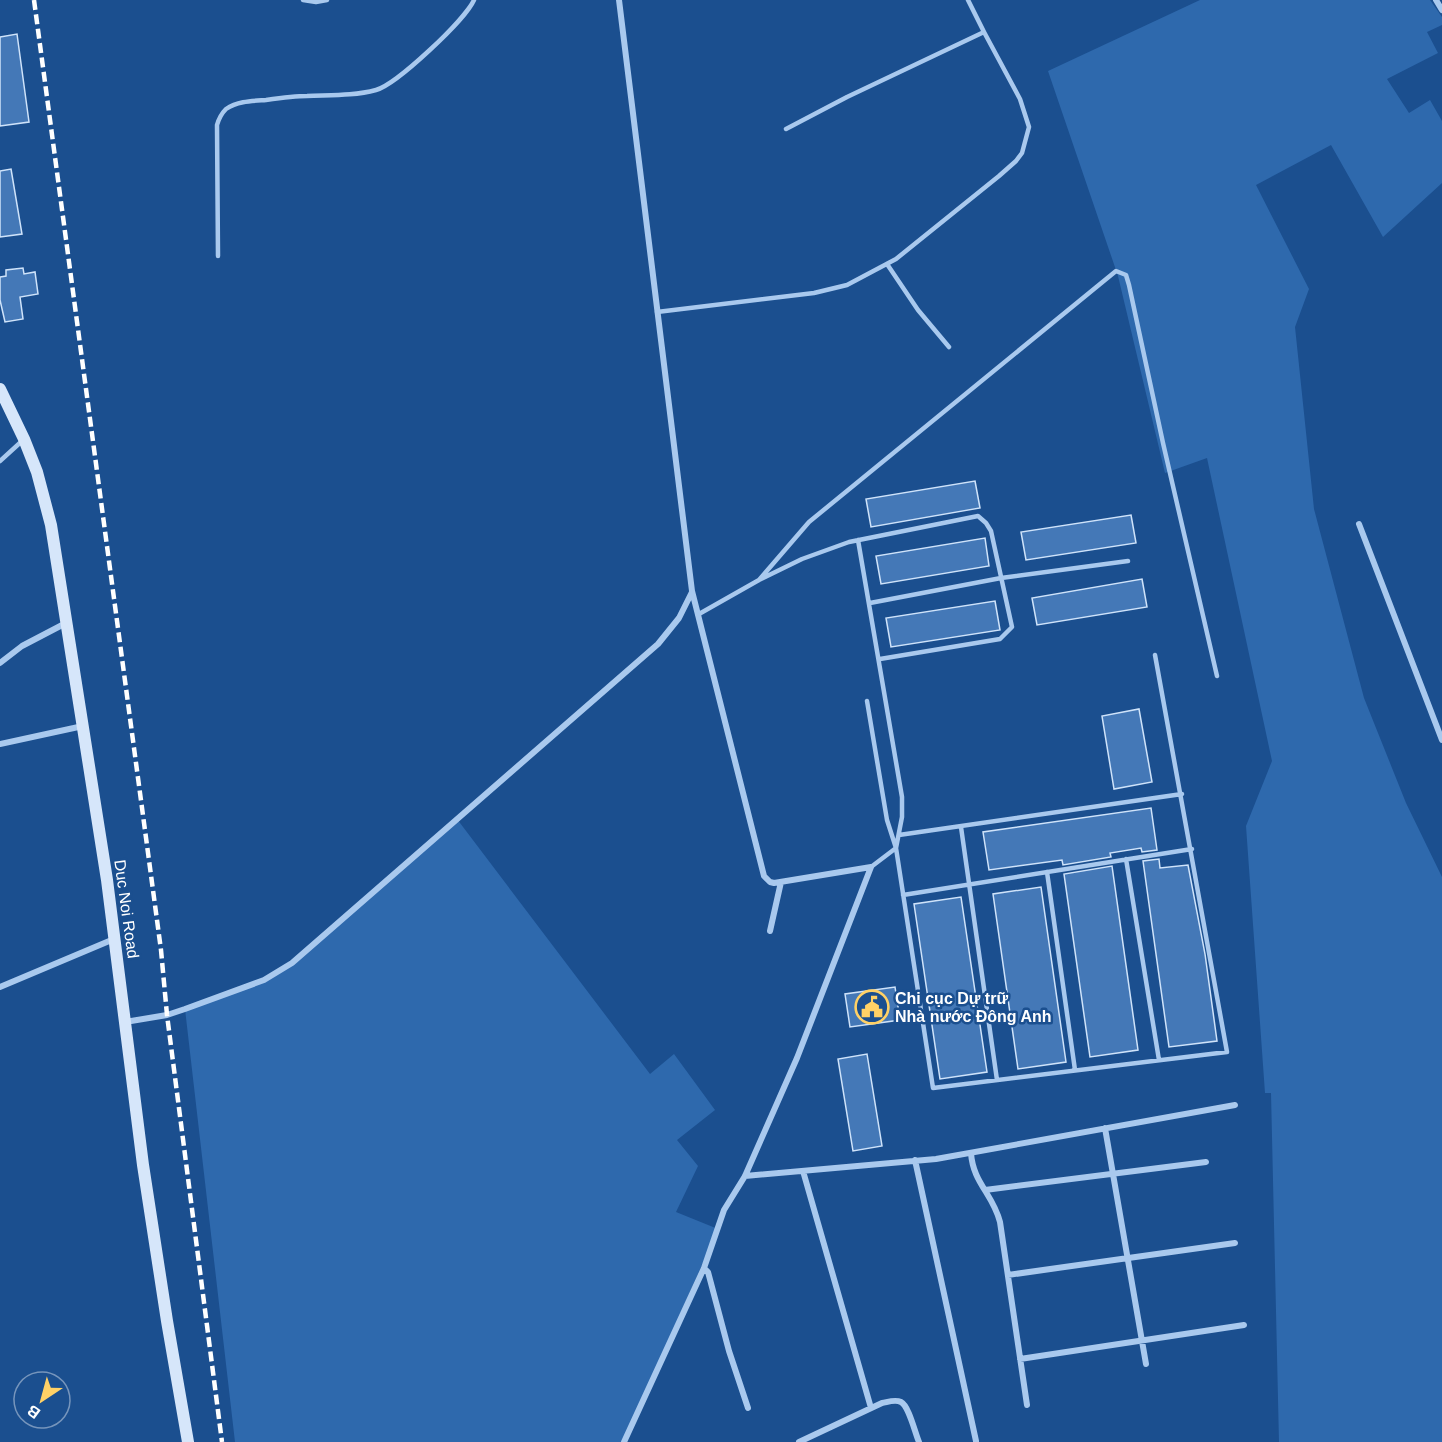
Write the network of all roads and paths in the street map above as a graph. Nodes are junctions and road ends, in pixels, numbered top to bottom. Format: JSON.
{"nodes":[{"id":1,"x":303,"y":0,"type":"edge"},
{"id":2,"x":327,"y":0,"type":"edge"},
{"id":3,"x":474,"y":0,"type":"edge"},
{"id":4,"x":619,"y":0,"type":"edge"},
{"id":5,"x":968,"y":0,"type":"edge"},
{"id":6,"x":1436,"y":0,"type":"edge"},
{"id":7,"x":1442,"y":10,"type":"edge"},
{"id":8,"x":984,"y":32,"type":"junction"},
{"id":9,"x":786,"y":129,"type":"dead end"},
{"id":10,"x":218,"y":256,"type":"dead end"},
{"id":11,"x":887,"y":264,"type":"junction"},
{"id":12,"x":657,"y":312,"type":"junction"},
{"id":13,"x":949,"y":347,"type":"dead end"},
{"id":14,"x":1,"y":395,"type":"edge"},
{"id":15,"x":24,"y":439,"type":"junction"},
{"id":16,"x":0,"y":461,"type":"edge"},
{"id":17,"x":1359,"y":524,"type":"dead end"},
{"id":18,"x":858,"y":540,"type":"junction"},
{"id":19,"x":1128,"y":561,"type":"dead end"},
{"id":20,"x":1001,"y":578,"type":"junction"},
{"id":21,"x":759,"y":580,"type":"junction"},
{"id":22,"x":692,"y":591,"type":"junction"},
{"id":23,"x":870,"y":603,"type":"junction"},
{"id":24,"x":699,"y":615,"type":"junction"},
{"id":25,"x":66,"y":622,"type":"junction"},
{"id":26,"x":1155,"y":655,"type":"dead end"},
{"id":27,"x":880,"y":659,"type":"junction"},
{"id":28,"x":0,"y":663,"type":"edge"},
{"id":29,"x":1217,"y":676,"type":"dead end"},
{"id":30,"x":867,"y":701,"type":"dead end"},
{"id":31,"x":83,"y":726,"type":"junction"},
{"id":32,"x":1442,"y":740,"type":"edge"},
{"id":33,"x":0,"y":743,"type":"edge"},
{"id":34,"x":1182,"y":794,"type":"junction"},
{"id":35,"x":961,"y":827,"type":"junction"},
{"id":36,"x":899,"y":835,"type":"junction"},
{"id":37,"x":896,"y":848,"type":"junction"},
{"id":38,"x":1192,"y":849,"type":"junction"},
{"id":39,"x":1126,"y":859,"type":"junction"},
{"id":40,"x":871,"y":867,"type":"junction"},
{"id":41,"x":1047,"y":872,"type":"junction"},
{"id":42,"x":781,"y":882,"type":"junction"},
{"id":43,"x":969,"y":884,"type":"junction"},
{"id":44,"x":903,"y":895,"type":"junction"},
{"id":45,"x":770,"y":931,"type":"dead end"},
{"id":46,"x":114,"y":939,"type":"junction"},
{"id":47,"x":0,"y":987,"type":"edge"},
{"id":48,"x":125,"y":1022,"type":"junction"},
{"id":49,"x":1159,"y":1060,"type":"junction"},
{"id":50,"x":1075,"y":1070,"type":"junction"},
{"id":51,"x":997,"y":1080,"type":"junction"},
{"id":52,"x":1235,"y":1105,"type":"dead end"},
{"id":53,"x":1105,"y":1128,"type":"junction"},
{"id":54,"x":971,"y":1152,"type":"junction"},
{"id":55,"x":915,"y":1160,"type":"junction"},
{"id":56,"x":1206,"y":1162,"type":"dead end"},
{"id":57,"x":803,"y":1171,"type":"junction"},
{"id":58,"x":1112,"y":1175,"type":"junction"},
{"id":59,"x":745,"y":1176,"type":"junction"},
{"id":60,"x":985,"y":1190,"type":"junction"},
{"id":61,"x":1235,"y":1243,"type":"dead end"},
{"id":62,"x":1126,"y":1258,"type":"junction"},
{"id":63,"x":704,"y":1268,"type":"junction"},
{"id":64,"x":1008,"y":1275,"type":"junction"},
{"id":65,"x":1244,"y":1325,"type":"dead end"},
{"id":66,"x":1142,"y":1341,"type":"junction"},
{"id":67,"x":1020,"y":1359,"type":"junction"},
{"id":68,"x":1146,"y":1364,"type":"dead end"},
{"id":69,"x":1027,"y":1405,"type":"dead end"},
{"id":70,"x":748,"y":1408,"type":"dead end"},
{"id":71,"x":872,"y":1408,"type":"junction"},
{"id":72,"x":976,"y":1441,"type":"edge"},
{"id":73,"x":188,"y":1442,"type":"edge"},
{"id":74,"x":624,"y":1442,"type":"edge"},
{"id":75,"x":799,"y":1442,"type":"edge"},
{"id":76,"x":919,"y":1442,"type":"edge"}],
"edges":[{"from":1,"to":2,"type":"lane"},
{"from":3,"to":10,"type":"lane"},
{"from":4,"to":12,"type":"street"},
{"from":5,"to":8,"type":"lane"},
{"from":6,"to":7,"type":"street"},
{"from":8,"to":9,"type":"lane"},
{"from":8,"to":11,"type":"lane"},
{"from":11,"to":12,"type":"lane"},
{"from":11,"to":13,"type":"lane"},
{"from":12,"to":22,"type":"street"},
{"from":14,"to":15,"type":"street","name":"Duc Noi Road"},
{"from":15,"to":16,"type":"lane"},
{"from":15,"to":25,"type":"street","name":"Duc Noi Road"},
{"from":17,"to":32,"type":"street"},
{"from":18,"to":20,"type":"lane"},
{"from":18,"to":21,"type":"lane"},
{"from":18,"to":23,"type":"lane"},
{"from":19,"to":20,"type":"lane"},
{"from":20,"to":23,"type":"lane"},
{"from":20,"to":27,"type":"lane"},
{"from":21,"to":24,"type":"lane"},
{"from":21,"to":29,"type":"lane"},
{"from":22,"to":24,"type":"street"},
{"from":22,"to":48,"type":"street"},
{"from":23,"to":27,"type":"lane"},
{"from":24,"to":42,"type":"street"},
{"from":25,"to":28,"type":"street"},
{"from":25,"to":31,"type":"street","name":"Duc Noi Road"},
{"from":26,"to":34,"type":"lane"},
{"from":27,"to":36,"type":"lane"},
{"from":30,"to":37,"type":"lane"},
{"from":31,"to":33,"type":"street"},
{"from":31,"to":46,"type":"street","name":"Duc Noi Road"},
{"from":34,"to":35,"type":"lane"},
{"from":34,"to":38,"type":"lane"},
{"from":35,"to":36,"type":"lane"},
{"from":35,"to":43,"type":"lane"},
{"from":36,"to":37,"type":"lane"},
{"from":37,"to":40,"type":"lane"},
{"from":37,"to":44,"type":"lane"},
{"from":38,"to":39,"type":"lane"},
{"from":38,"to":49,"type":"lane"},
{"from":39,"to":41,"type":"lane"},
{"from":39,"to":49,"type":"lane"},
{"from":40,"to":42,"type":"street"},
{"from":40,"to":59,"type":"street"},
{"from":41,"to":43,"type":"lane"},
{"from":41,"to":50,"type":"lane"},
{"from":42,"to":45,"type":"street"},
{"from":43,"to":44,"type":"lane"},
{"from":43,"to":51,"type":"lane"},
{"from":44,"to":51,"type":"lane"},
{"from":46,"to":47,"type":"street"},
{"from":46,"to":48,"type":"street","name":"Duc Noi Road"},
{"from":48,"to":73,"type":"street","name":"Duc Noi Road"},
{"from":49,"to":50,"type":"lane"},
{"from":50,"to":51,"type":"lane"},
{"from":52,"to":53,"type":"street"},
{"from":53,"to":54,"type":"street"},
{"from":53,"to":58,"type":"street"},
{"from":54,"to":55,"type":"street"},
{"from":54,"to":60,"type":"street"},
{"from":55,"to":57,"type":"street"},
{"from":55,"to":72,"type":"street"},
{"from":56,"to":58,"type":"street"},
{"from":57,"to":59,"type":"street"},
{"from":57,"to":71,"type":"street"},
{"from":58,"to":60,"type":"street"},
{"from":58,"to":62,"type":"street"},
{"from":59,"to":63,"type":"street"},
{"from":60,"to":64,"type":"street"},
{"from":61,"to":62,"type":"street"},
{"from":62,"to":64,"type":"street"},
{"from":62,"to":66,"type":"street"},
{"from":63,"to":70,"type":"street"},
{"from":63,"to":74,"type":"street"},
{"from":64,"to":67,"type":"street"},
{"from":65,"to":66,"type":"street"},
{"from":66,"to":67,"type":"street"},
{"from":66,"to":68,"type":"street"},
{"from":67,"to":69,"type":"street"},
{"from":71,"to":75,"type":"street"},
{"from":71,"to":76,"type":"street"}]}
